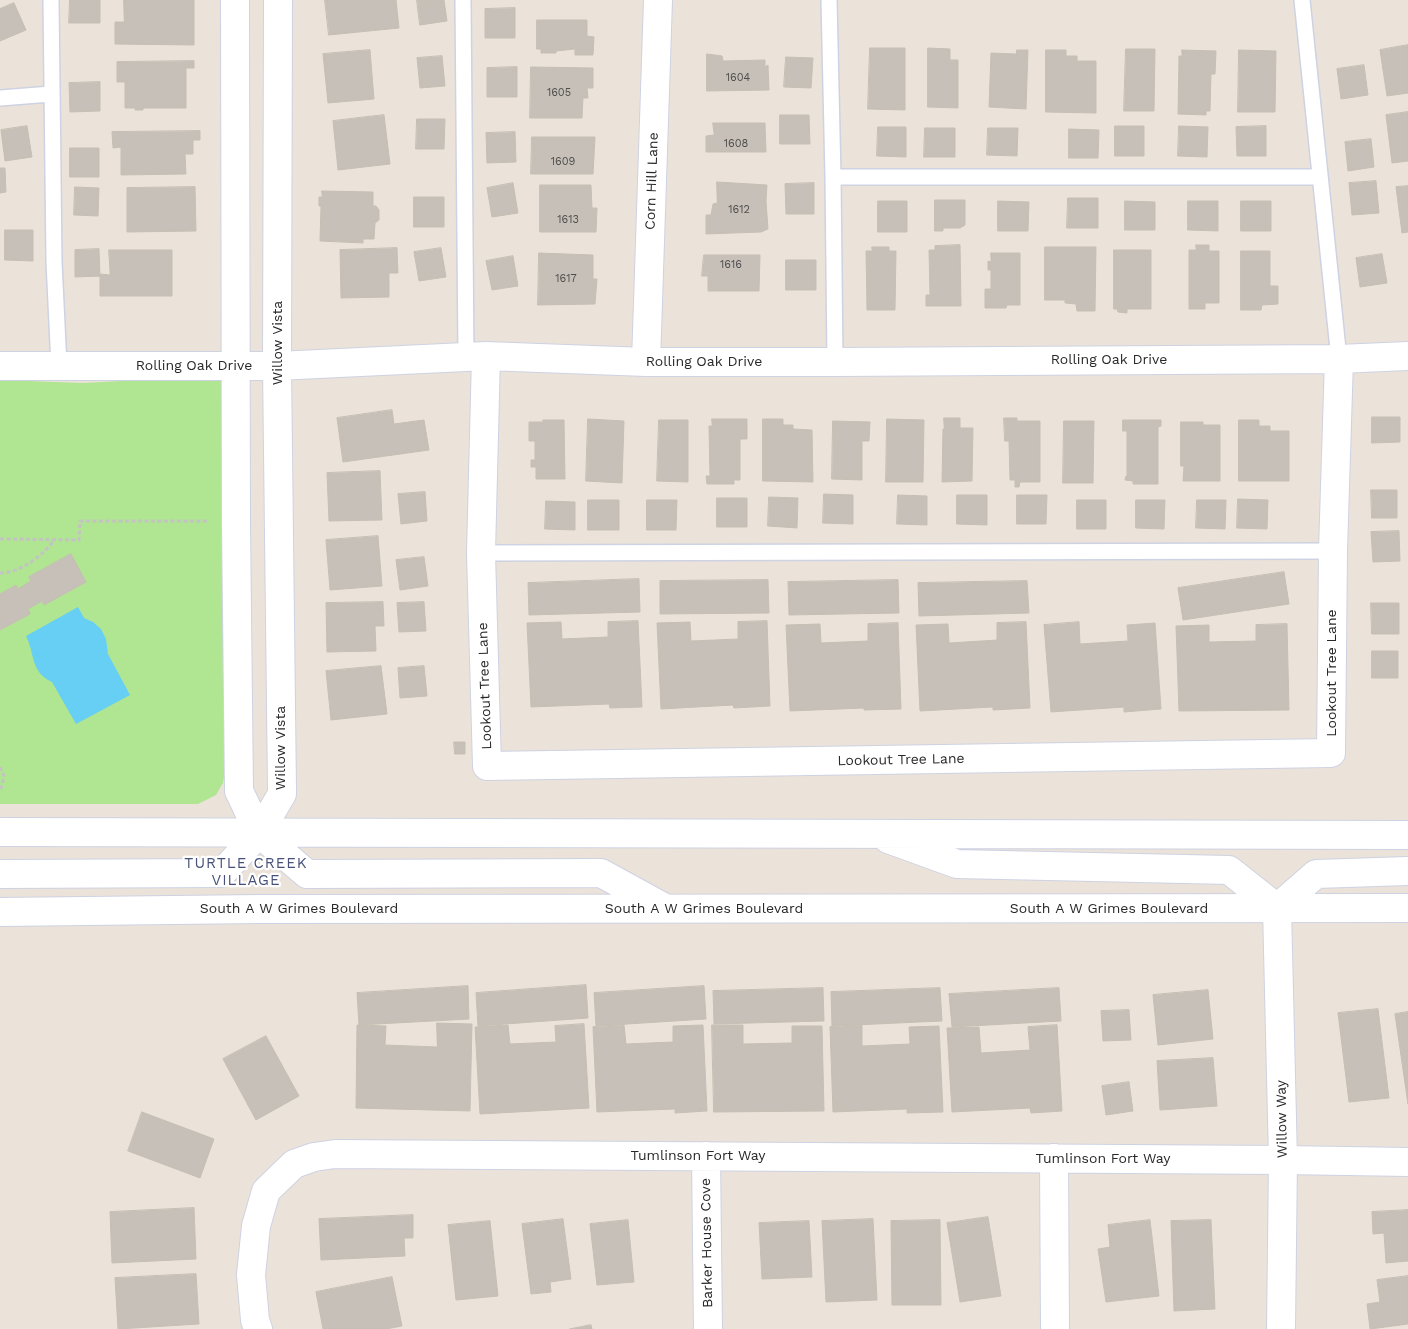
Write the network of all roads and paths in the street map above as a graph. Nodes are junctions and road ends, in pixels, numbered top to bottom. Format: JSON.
{"nodes":[{"id":1,"x":51,"y":0,"type":"edge"},
{"id":2,"x":235,"y":0,"type":"edge"},
{"id":3,"x":278,"y":0,"type":"edge"},
{"id":4,"x":463,"y":0,"type":"edge"},
{"id":5,"x":658,"y":0,"type":"edge"},
{"id":6,"x":829,"y":0,"type":"edge"},
{"id":7,"x":1302,"y":0,"type":"edge"},
{"id":8,"x":52,"y":94,"type":"junction"},
{"id":9,"x":0,"y":98,"type":"edge"},
{"id":10,"x":834,"y":177,"type":"junction"},
{"id":11,"x":1320,"y":177,"type":"junction"},
{"id":12,"x":1408,"y":356,"type":"edge"},
{"id":13,"x":476,"y":357,"type":"junction"},
{"id":14,"x":1339,"y":359,"type":"junction"},
{"id":15,"x":646,"y":362,"type":"junction"},
{"id":16,"x":835,"y":362,"type":"junction"},
{"id":17,"x":0,"y":366,"type":"edge"},
{"id":18,"x":59,"y":366,"type":"junction"},
{"id":19,"x":236,"y":366,"type":"junction"},
{"id":20,"x":278,"y":366,"type":"junction"},
{"id":21,"x":214,"y":521,"type":"dead end"},
{"id":22,"x":0,"y":539,"type":"edge"},
{"id":23,"x":55,"y":540,"type":"junction"},
{"id":24,"x":1333,"y":551,"type":"junction"},
{"id":25,"x":481,"y":553,"type":"junction"},
{"id":26,"x":0,"y":573,"type":"edge"},
{"id":27,"x":0,"y":767,"type":"edge"},
{"id":28,"x":1,"y":789,"type":"edge"},
{"id":29,"x":0,"y":832,"type":"edge"},
{"id":30,"x":259,"y":833,"type":"junction"},
{"id":31,"x":870,"y":833,"type":"junction"},
{"id":32,"x":1408,"y":835,"type":"edge"},
{"id":33,"x":1408,"y":871,"type":"edge"},
{"id":34,"x":0,"y":874,"type":"edge"},
{"id":35,"x":1277,"y":908,"type":"junction"},
{"id":36,"x":1408,"y":908,"type":"edge"},
{"id":37,"x":667,"y":909,"type":"junction"},
{"id":38,"x":0,"y":912,"type":"edge"},
{"id":39,"x":706,"y":1156,"type":"junction"},
{"id":40,"x":1054,"y":1158,"type":"junction"},
{"id":41,"x":1283,"y":1160,"type":"junction"},
{"id":42,"x":1408,"y":1162,"type":"edge"},
{"id":43,"x":258,"y":1329,"type":"edge"},
{"id":44,"x":708,"y":1329,"type":"edge"},
{"id":45,"x":1055,"y":1329,"type":"edge"},
{"id":46,"x":1281,"y":1329,"type":"edge"}],
"edges":[{"from":1,"to":8,"type":"lane"},
{"from":2,"to":19,"type":"street"},
{"from":3,"to":20,"type":"street","name":"Willow Vista"},
{"from":4,"to":13,"type":"lane"},
{"from":5,"to":15,"type":"street","name":"Corn Hill Lane"},
{"from":6,"to":10,"type":"lane"},
{"from":7,"to":11,"type":"lane"},
{"from":8,"to":9,"type":"lane"},
{"from":8,"to":18,"type":"lane"},
{"from":10,"to":11,"type":"lane"},
{"from":10,"to":16,"type":"lane"},
{"from":11,"to":14,"type":"lane"},
{"from":12,"to":14,"type":"street","name":"Rolling Oak Drive"},
{"from":13,"to":15,"type":"street","name":"Rolling Oak Drive"},
{"from":13,"to":20,"type":"street","name":"Rolling Oak Drive"},
{"from":13,"to":25,"type":"street","name":"Lookout Tree Lane"},
{"from":14,"to":16,"type":"street","name":"Rolling Oak Drive"},
{"from":14,"to":24,"type":"street","name":"Lookout Tree Lane"},
{"from":15,"to":16,"type":"street","name":"Rolling Oak Drive"},
{"from":17,"to":18,"type":"street","name":"Rolling Oak Drive"},
{"from":18,"to":19,"type":"street","name":"Rolling Oak Drive"},
{"from":19,"to":20,"type":"street","name":"Rolling Oak Drive"},
{"from":19,"to":30,"type":"street"},
{"from":20,"to":30,"type":"street","name":"Willow Vista"},
{"from":21,"to":23,"type":"path"},
{"from":22,"to":23,"type":"path"},
{"from":23,"to":26,"type":"path"},
{"from":24,"to":25,"type":"lane"},
{"from":24,"to":25,"type":"street","name":"Lookout Tree Lane"},
{"from":27,"to":28,"type":"path"},
{"from":29,"to":30,"type":"street"},
{"from":30,"to":31,"type":"street"},
{"from":30,"to":34,"type":"street","name":"Willow Vista"},
{"from":30,"to":37,"type":"street"},
{"from":31,"to":32,"type":"street"},
{"from":31,"to":35,"type":"street"},
{"from":33,"to":35,"type":"street"},
{"from":35,"to":36,"type":"street","name":"South A W Grimes Boulevard"},
{"from":35,"to":37,"type":"street","name":"South A W Grimes Boulevard"},
{"from":35,"to":41,"type":"street","name":"Willow Way"},
{"from":37,"to":38,"type":"street","name":"South A W Grimes Boulevard"},
{"from":39,"to":40,"type":"street","name":"Tumlinson Fort Way"},
{"from":39,"to":43,"type":"street","name":"Tumlinson Fort Way"},
{"from":39,"to":44,"type":"street","name":"Barker House Cove"},
{"from":40,"to":41,"type":"street","name":"Tumlinson Fort Way"},
{"from":40,"to":45,"type":"street"},
{"from":41,"to":42,"type":"street","name":"Tumlinson Fort Way"},
{"from":41,"to":46,"type":"street","name":"Willow Way"}]}
